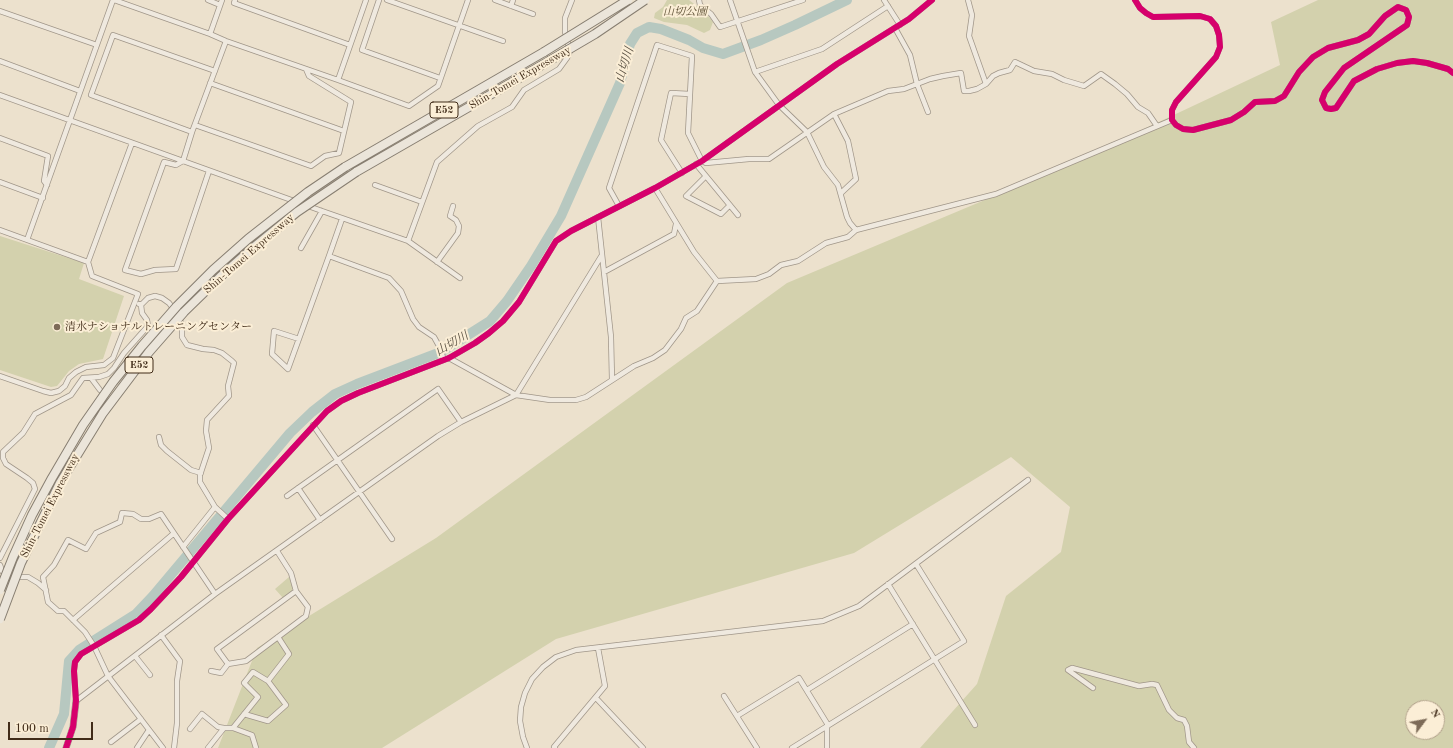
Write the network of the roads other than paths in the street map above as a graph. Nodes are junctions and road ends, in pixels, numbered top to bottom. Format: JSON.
{"nodes":[{"id":1,"x":114,"y":0,"type":"edge"},
{"id":2,"x":208,"y":0,"type":"edge"},
{"id":3,"x":235,"y":0,"type":"edge"},
{"id":4,"x":366,"y":0,"type":"edge"},
{"id":5,"x":379,"y":0,"type":"edge"},
{"id":6,"x":387,"y":0,"type":"edge"},
{"id":7,"x":468,"y":0,"type":"edge"},
{"id":8,"x":495,"y":0,"type":"edge"},
{"id":9,"x":513,"y":0,"type":"edge"},
{"id":10,"x":572,"y":0,"type":"edge"},
{"id":11,"x":628,"y":0,"type":"edge"},
{"id":12,"x":645,"y":0,"type":"edge"},
{"id":13,"x":699,"y":0,"type":"edge"},
{"id":14,"x":730,"y":0,"type":"edge"},
{"id":15,"x":802,"y":0,"type":"edge"},
{"id":16,"x":884,"y":0,"type":"edge"},
{"id":17,"x":932,"y":0,"type":"edge"},
{"id":18,"x":968,"y":0,"type":"edge"},
{"id":19,"x":1135,"y":0,"type":"edge"},
{"id":20,"x":221,"y":2,"type":"edge"},
{"id":21,"x":789,"y":2,"type":"edge"},
{"id":22,"x":511,"y":6,"type":"junction"},
{"id":23,"x":888,"y":6,"type":"junction"},
{"id":24,"x":0,"y":11,"type":"edge"},
{"id":25,"x":533,"y":14,"type":"dead end"},
{"id":26,"x":737,"y":22,"type":"junction"},
{"id":27,"x":459,"y":25,"type":"junction"},
{"id":28,"x":900,"y":25,"type":"junction"},
{"id":29,"x":895,"y":28,"type":"junction"},
{"id":30,"x":210,"y":34,"type":"junction"},
{"id":31,"x":226,"y":41,"type":"junction"},
{"id":32,"x":503,"y":41,"type":"dead end"},
{"id":33,"x":97,"y":45,"type":"junction"},
{"id":34,"x":350,"y":45,"type":"junction"},
{"id":35,"x":0,"y":61,"type":"edge"},
{"id":36,"x":306,"y":69,"type":"junction"},
{"id":37,"x":215,"y":71,"type":"junction"},
{"id":38,"x":755,"y":72,"type":"junction"},
{"id":39,"x":1453,"y":73,"type":"edge"},
{"id":40,"x":440,"y":78,"type":"junction"},
{"id":41,"x":338,"y":80,"type":"junction"},
{"id":42,"x":210,"y":83,"type":"junction"},
{"id":43,"x":917,"y":84,"type":"junction"},
{"id":44,"x":986,"y":84,"type":"junction"},
{"id":45,"x":80,"y":91,"type":"junction"},
{"id":46,"x":690,"y":94,"type":"junction"},
{"id":47,"x":0,"y":95,"type":"edge"},
{"id":48,"x":779,"y":105,"type":"junction"},
{"id":49,"x":928,"y":112,"type":"dead end"},
{"id":50,"x":834,"y":114,"type":"junction"},
{"id":51,"x":69,"y":120,"type":"junction"},
{"id":52,"x":1172,"y":120,"type":"junction"},
{"id":53,"x":195,"y":125,"type":"junction"},
{"id":54,"x":1157,"y":126,"type":"junction"},
{"id":55,"x":344,"y":131,"type":"junction"},
{"id":56,"x":192,"y":132,"type":"junction"},
{"id":57,"x":807,"y":132,"type":"junction"},
{"id":58,"x":0,"y":138,"type":"edge"},
{"id":59,"x":132,"y":143,"type":"junction"},
{"id":60,"x":183,"y":161,"type":"junction"},
{"id":61,"x":702,"y":161,"type":"junction"},
{"id":62,"x":696,"y":164,"type":"junction"},
{"id":63,"x":209,"y":171,"type":"junction"},
{"id":64,"x":682,"y":173,"type":"junction"},
{"id":65,"x":706,"y":176,"type":"junction"},
{"id":66,"x":0,"y":182,"type":"edge"},
{"id":67,"x":47,"y":185,"type":"junction"},
{"id":68,"x":375,"y":185,"type":"dead end"},
{"id":69,"x":655,"y":188,"type":"junction"},
{"id":70,"x":841,"y":193,"type":"junction"},
{"id":71,"x":43,"y":198,"type":"junction"},
{"id":72,"x":422,"y":202,"type":"junction"},
{"id":73,"x":730,"y":205,"type":"junction"},
{"id":74,"x":453,"y":206,"type":"dead end"},
{"id":75,"x":619,"y":206,"type":"junction"},
{"id":76,"x":322,"y":211,"type":"junction"},
{"id":77,"x":738,"y":215,"type":"dead end"},
{"id":78,"x":598,"y":217,"type":"junction"},
{"id":79,"x":342,"y":219,"type":"junction"},
{"id":80,"x":676,"y":224,"type":"junction"},
{"id":81,"x":0,"y":230,"type":"edge"},
{"id":82,"x":856,"y":230,"type":"junction"},
{"id":83,"x":27,"y":240,"type":"junction"},
{"id":84,"x":408,"y":241,"type":"junction"},
{"id":85,"x":301,"y":248,"type":"dead end"},
{"id":86,"x":602,"y":255,"type":"junction"},
{"id":87,"x":330,"y":256,"type":"junction"},
{"id":88,"x":88,"y":262,"type":"junction"},
{"id":89,"x":438,"y":262,"type":"junction"},
{"id":90,"x":604,"y":272,"type":"junction"},
{"id":91,"x":460,"y":278,"type":"dead end"},
{"id":92,"x":717,"y":281,"type":"junction"},
{"id":93,"x":135,"y":302,"type":"junction"},
{"id":94,"x":141,"y":305,"type":"junction"},
{"id":95,"x":299,"y":339,"type":"junction"},
{"id":96,"x":445,"y":358,"type":"junction"},
{"id":97,"x":0,"y":376,"type":"edge"},
{"id":98,"x":91,"y":378,"type":"junction"},
{"id":99,"x":612,"y":380,"type":"junction"},
{"id":100,"x":100,"y":390,"type":"dead end"},
{"id":101,"x":516,"y":395,"type":"junction"},
{"id":102,"x":461,"y":422,"type":"junction"},
{"id":103,"x":313,"y":425,"type":"junction"},
{"id":104,"x":159,"y":437,"type":"dead end"},
{"id":105,"x":1,"y":454,"type":"edge"},
{"id":106,"x":337,"y":460,"type":"junction"},
{"id":107,"x":201,"y":474,"type":"junction"},
{"id":108,"x":1028,"y":480,"type":"dead end"},
{"id":109,"x":298,"y":488,"type":"junction"},
{"id":110,"x":359,"y":492,"type":"junction"},
{"id":111,"x":287,"y":496,"type":"dead end"},
{"id":112,"x":216,"y":507,"type":"junction"},
{"id":113,"x":226,"y":518,"type":"junction"},
{"id":114,"x":320,"y":520,"type":"junction"},
{"id":115,"x":173,"y":534,"type":"junction"},
{"id":116,"x":392,"y":539,"type":"dead end"},
{"id":117,"x":183,"y":548,"type":"junction"},
{"id":118,"x":277,"y":551,"type":"junction"},
{"id":119,"x":0,"y":558,"type":"edge"},
{"id":120,"x":191,"y":560,"type":"junction"},
{"id":121,"x":0,"y":564,"type":"edge"},
{"id":122,"x":916,"y":564,"type":"junction"},
{"id":123,"x":888,"y":584,"type":"junction"},
{"id":124,"x":0,"y":590,"type":"edge"},
{"id":125,"x":46,"y":590,"type":"junction"},
{"id":126,"x":296,"y":591,"type":"junction"},
{"id":127,"x":214,"y":594,"type":"junction"},
{"id":128,"x":0,"y":619,"type":"edge"},
{"id":129,"x":74,"y":620,"type":"junction"},
{"id":130,"x":913,"y":624,"type":"junction"},
{"id":131,"x":161,"y":635,"type":"junction"},
{"id":132,"x":278,"y":637,"type":"junction"},
{"id":133,"x":93,"y":644,"type":"junction"},
{"id":134,"x":598,"y":648,"type":"junction"},
{"id":135,"x":135,"y":656,"type":"junction"},
{"id":136,"x":935,"y":660,"type":"junction"},
{"id":137,"x":228,"y":664,"type":"junction"},
{"id":138,"x":211,"y":671,"type":"dead end"},
{"id":139,"x":150,"y":675,"type":"dead end"},
{"id":140,"x":108,"y":676,"type":"junction"},
{"id":141,"x":268,"y":681,"type":"junction"},
{"id":142,"x":1093,"y":688,"type":"dead end"},
{"id":143,"x":807,"y":690,"type":"junction"},
{"id":144,"x":724,"y":696,"type":"dead end"},
{"id":145,"x":596,"y":698,"type":"junction"},
{"id":146,"x":76,"y":701,"type":"junction"},
{"id":147,"x":244,"y":714,"type":"junction"},
{"id":148,"x":737,"y":716,"type":"junction"},
{"id":149,"x":141,"y":719,"type":"junction"},
{"id":150,"x":975,"y":725,"type":"dead end"},
{"id":151,"x":828,"y":726,"type":"junction"},
{"id":152,"x":224,"y":728,"type":"junction"},
{"id":153,"x":233,"y":728,"type":"junction"},
{"id":154,"x":190,"y":729,"type":"dead end"},
{"id":155,"x":149,"y":730,"type":"junction"},
{"id":156,"x":111,"y":742,"type":"dead end"},
{"id":157,"x":211,"y":747,"type":"edge"},
{"id":158,"x":66,"y":748,"type":"edge"},
{"id":159,"x":137,"y":748,"type":"edge"},
{"id":160,"x":163,"y":748,"type":"edge"},
{"id":161,"x":174,"y":748,"type":"edge"},
{"id":162,"x":256,"y":748,"type":"edge"},
{"id":163,"x":527,"y":748,"type":"edge"},
{"id":164,"x":555,"y":748,"type":"edge"},
{"id":165,"x":643,"y":748,"type":"edge"},
{"id":166,"x":757,"y":748,"type":"edge"},
{"id":167,"x":792,"y":748,"type":"edge"},
{"id":168,"x":827,"y":748,"type":"edge"},
{"id":169,"x":1194,"y":748,"type":"edge"}],
"edges":[{"from":1,"to":30,"type":"street"},
{"from":1,"to":33,"type":"street"},
{"from":2,"to":20,"type":"street"},
{"from":3,"to":34,"type":"street"},
{"from":4,"to":34,"type":"street"},
{"from":5,"to":40,"type":"street"},
{"from":6,"to":27,"type":"street"},
{"from":7,"to":27,"type":"street"},
{"from":8,"to":22,"type":"street"},
{"from":9,"to":22,"type":"street"},
{"from":10,"to":72,"type":"street"},
{"from":11,"to":124,"type":"highway","name":"Shin-Tomei Expressway","number":"E52","bridge":true},
{"from":12,"to":128,"type":"highway","name":"Shin-Tomei Expressway","number":"E52","bridge":true},
{"from":13,"to":26,"type":"street"},
{"from":14,"to":26,"type":"street"},
{"from":15,"to":21,"type":"street"},
{"from":16,"to":23,"type":"street"},
{"from":17,"to":28,"type":"street"},
{"from":18,"to":44,"type":"street"},
{"from":19,"to":52,"type":"street"},
{"from":20,"to":30,"type":"street"},
{"from":21,"to":26,"type":"street"},
{"from":22,"to":25,"type":"street"},
{"from":23,"to":28,"type":"street"},
{"from":23,"to":38,"type":"street"},
{"from":24,"to":33,"type":"street"},
{"from":26,"to":38,"type":"street"},
{"from":27,"to":32,"type":"street"},
{"from":27,"to":40,"type":"street"},
{"from":28,"to":29,"type":"street"},
{"from":29,"to":43,"type":"street"},
{"from":29,"to":48,"type":"street"},
{"from":30,"to":31,"type":"street"},
{"from":31,"to":36,"type":"street"},
{"from":31,"to":37,"type":"street"},
{"from":33,"to":45,"type":"street"},
{"from":34,"to":41,"type":"street"},
{"from":35,"to":45,"type":"street"},
{"from":36,"to":41,"type":"street"},
{"from":36,"to":55,"type":"street"},
{"from":37,"to":42,"type":"street"},
{"from":37,"to":56,"type":"street"},
{"from":38,"to":48,"type":"street"},
{"from":39,"to":52,"type":"street"},
{"from":40,"to":41,"type":"street"},
{"from":42,"to":53,"type":"street"},
{"from":42,"to":55,"type":"street"},
{"from":43,"to":44,"type":"street"},
{"from":43,"to":49,"type":"street"},
{"from":43,"to":50,"type":"street"},
{"from":44,"to":54,"type":"street"},
{"from":45,"to":51,"type":"street"},
{"from":46,"to":61,"type":"street"},
{"from":46,"to":64,"type":"street"},
{"from":46,"to":75,"type":"street"},
{"from":47,"to":51,"type":"street"},
{"from":48,"to":57,"type":"street"},
{"from":48,"to":61,"type":"street"},
{"from":50,"to":57,"type":"street"},
{"from":50,"to":70,"type":"street"},
{"from":51,"to":59,"type":"street"},
{"from":51,"to":67,"type":"street"},
{"from":52,"to":54,"type":"street"},
{"from":53,"to":55,"type":"street"},
{"from":53,"to":56,"type":"street"},
{"from":54,"to":82,"type":"street"},
{"from":56,"to":60,"type":"street"},
{"from":57,"to":61,"type":"street"},
{"from":57,"to":70,"type":"street"},
{"from":58,"to":67,"type":"street"},
{"from":59,"to":60,"type":"street"},
{"from":59,"to":88,"type":"street"},
{"from":60,"to":63,"type":"street"},
{"from":60,"to":63,"type":"street"},
{"from":61,"to":62,"type":"street"},
{"from":62,"to":64,"type":"street"},
{"from":62,"to":65,"type":"street"},
{"from":63,"to":76,"type":"street"},
{"from":64,"to":69,"type":"street"},
{"from":65,"to":73,"type":"street"},
{"from":65,"to":73,"type":"street"},
{"from":66,"to":71,"type":"street"},
{"from":67,"to":71,"type":"street"},
{"from":68,"to":72,"type":"street"},
{"from":69,"to":75,"type":"street"},
{"from":69,"to":80,"type":"street"},
{"from":70,"to":82,"type":"street"},
{"from":71,"to":83,"type":"street"},
{"from":72,"to":84,"type":"street"},
{"from":73,"to":77,"type":"street"},
{"from":74,"to":89,"type":"street"},
{"from":75,"to":78,"type":"street"},
{"from":76,"to":79,"type":"street"},
{"from":76,"to":85,"type":"street"},
{"from":78,"to":86,"type":"street"},
{"from":78,"to":96,"type":"street"},
{"from":79,"to":84,"type":"street"},
{"from":79,"to":87,"type":"street"},
{"from":80,"to":90,"type":"street"},
{"from":80,"to":92,"type":"street"},
{"from":81,"to":83,"type":"street"},
{"from":82,"to":92,"type":"street"},
{"from":83,"to":88,"type":"street"},
{"from":84,"to":89,"type":"street"},
{"from":86,"to":90,"type":"street"},
{"from":86,"to":101,"type":"street"},
{"from":87,"to":95,"type":"street"},
{"from":87,"to":96,"type":"street"},
{"from":88,"to":93,"type":"street"},
{"from":89,"to":91,"type":"street"},
{"from":90,"to":99,"type":"street"},
{"from":92,"to":99,"type":"street"},
{"from":93,"to":94,"type":"street"},
{"from":93,"to":97,"type":"street"},
{"from":94,"to":98,"type":"street"},
{"from":94,"to":107,"type":"street"},
{"from":95,"to":95,"type":"street"},
{"from":96,"to":101,"type":"street"},
{"from":96,"to":103,"type":"street"},
{"from":98,"to":100,"type":"street"},
{"from":98,"to":105,"type":"street"},
{"from":99,"to":101,"type":"street"},
{"from":101,"to":102,"type":"street"},
{"from":102,"to":106,"type":"street"},
{"from":102,"to":110,"type":"street"},
{"from":103,"to":106,"type":"street"},
{"from":103,"to":113,"type":"street"},
{"from":104,"to":107,"type":"street"},
{"from":105,"to":119,"type":"street"},
{"from":106,"to":109,"type":"street"},
{"from":106,"to":110,"type":"street"},
{"from":107,"to":112,"type":"street"},
{"from":108,"to":122,"type":"street"},
{"from":109,"to":111,"type":"street"},
{"from":109,"to":114,"type":"street"},
{"from":110,"to":114,"type":"street"},
{"from":110,"to":116,"type":"street"},
{"from":112,"to":113,"type":"street"},
{"from":112,"to":117,"type":"street"},
{"from":113,"to":120,"type":"street"},
{"from":114,"to":118,"type":"street"},
{"from":115,"to":117,"type":"street"},
{"from":115,"to":125,"type":"street"},
{"from":115,"to":129,"type":"street"},
{"from":117,"to":120,"type":"street"},
{"from":118,"to":126,"type":"street"},
{"from":118,"to":127,"type":"street"},
{"from":120,"to":127,"type":"street"},
{"from":120,"to":133,"type":"street"},
{"from":121,"to":125,"type":"street"},
{"from":122,"to":123,"type":"street"},
{"from":122,"to":136,"type":"street"},
{"from":123,"to":130,"type":"street"},
{"from":123,"to":134,"type":"street"},
{"from":125,"to":129,"type":"street"},
{"from":126,"to":132,"type":"street"},
{"from":126,"to":137,"type":"street"},
{"from":127,"to":131,"type":"street"},
{"from":129,"to":133,"type":"street"},
{"from":130,"to":136,"type":"street"},
{"from":130,"to":143,"type":"street"},
{"from":131,"to":135,"type":"street"},
{"from":131,"to":161,"type":"street"},
{"from":132,"to":137,"type":"street"},
{"from":132,"to":141,"type":"street"},
{"from":133,"to":140,"type":"street"},
{"from":133,"to":146,"type":"street"},
{"from":134,"to":145,"type":"street"},
{"from":134,"to":163,"type":"street"},
{"from":135,"to":139,"type":"street"},
{"from":135,"to":140,"type":"street"},
{"from":136,"to":150,"type":"street"},
{"from":136,"to":151,"type":"street"},
{"from":137,"to":138,"type":"street"},
{"from":140,"to":146,"type":"street"},
{"from":140,"to":149,"type":"street"},
{"from":141,"to":147,"type":"street"},
{"from":141,"to":147,"type":"street"},
{"from":142,"to":169,"type":"street"},
{"from":143,"to":148,"type":"street"},
{"from":143,"to":151,"type":"street"},
{"from":144,"to":148,"type":"street"},
{"from":145,"to":164,"type":"street"},
{"from":145,"to":165,"type":"street"},
{"from":146,"to":158,"type":"street"},
{"from":147,"to":153,"type":"street"},
{"from":148,"to":166,"type":"street"},
{"from":149,"to":155,"type":"street"},
{"from":149,"to":156,"type":"street"},
{"from":151,"to":167,"type":"street"},
{"from":151,"to":168,"type":"street"},
{"from":152,"to":153,"type":"street"},
{"from":152,"to":154,"type":"street"},
{"from":152,"to":157,"type":"street"},
{"from":153,"to":162,"type":"street"},
{"from":155,"to":159,"type":"street"},
{"from":155,"to":160,"type":"street"}]}
